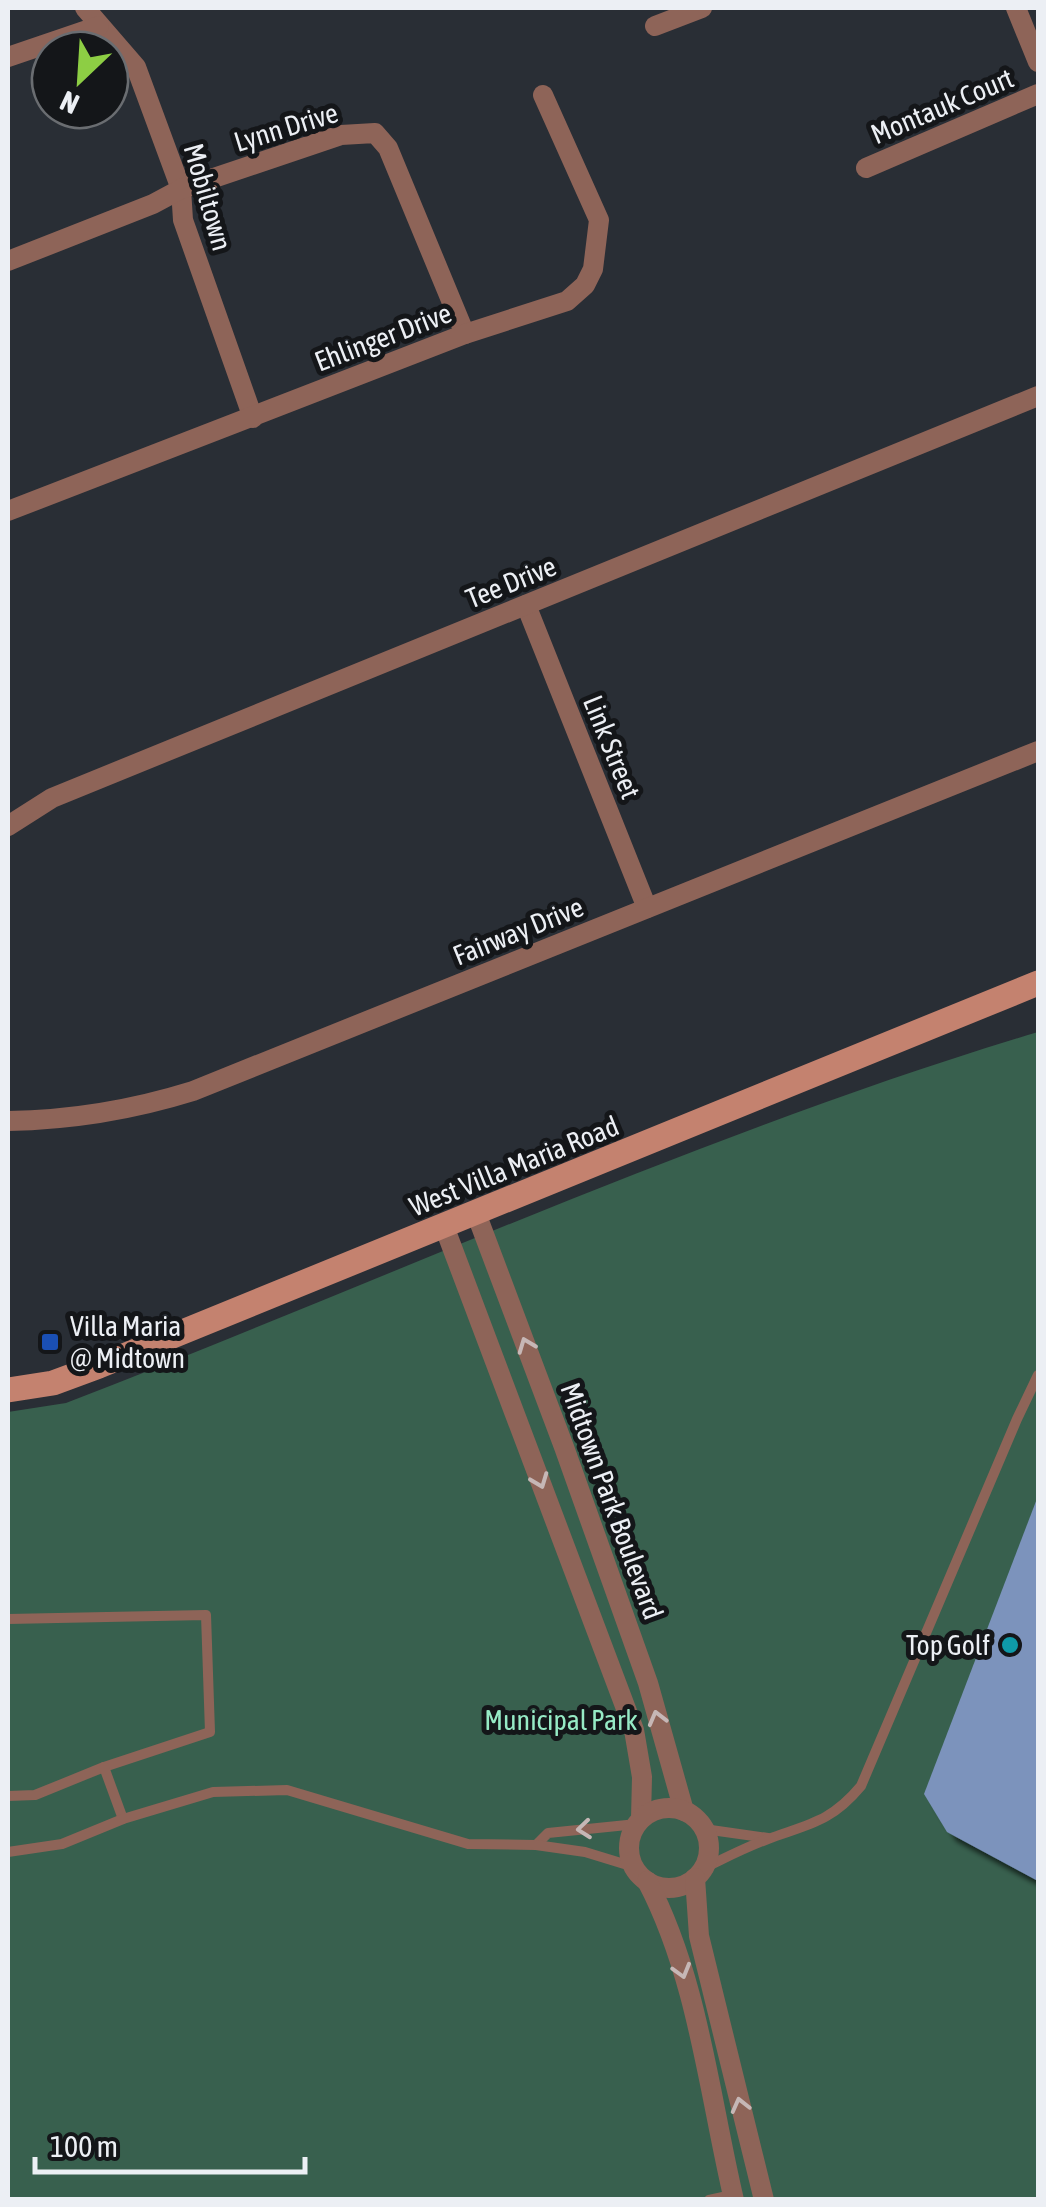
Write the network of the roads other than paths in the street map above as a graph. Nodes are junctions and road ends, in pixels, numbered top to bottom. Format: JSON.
{"nodes":[{"id":1,"x":85,"y":8,"type":"edge"},
{"id":2,"x":702,"y":8,"type":"edge"},
{"id":3,"x":1016,"y":8,"type":"edge"},
{"id":4,"x":99,"y":26,"type":"junction"},
{"id":5,"x":655,"y":26,"type":"dead end"},
{"id":6,"x":8,"y":57,"type":"edge"},
{"id":7,"x":1038,"y":62,"type":"edge"},
{"id":8,"x":1038,"y":94,"type":"edge"},
{"id":9,"x":543,"y":96,"type":"dead end"},
{"id":10,"x":866,"y":168,"type":"dead end"},
{"id":11,"x":181,"y":188,"type":"junction"},
{"id":12,"x":8,"y":261,"type":"edge"},
{"id":13,"x":465,"y":334,"type":"junction"},
{"id":14,"x":1038,"y":396,"type":"edge"},
{"id":15,"x":253,"y":418,"type":"junction"},
{"id":16,"x":8,"y":511,"type":"edge"},
{"id":17,"x":526,"y":605,"type":"junction"},
{"id":18,"x":1038,"y":751,"type":"edge"},
{"id":19,"x":8,"y":826,"type":"edge"},
{"id":20,"x":648,"y":908,"type":"junction"},
{"id":21,"x":1038,"y":983,"type":"edge"},
{"id":22,"x":8,"y":1121,"type":"edge"},
{"id":23,"x":476,"y":1213,"type":"junction"},
{"id":24,"x":444,"y":1226,"type":"junction"},
{"id":25,"x":1038,"y":1375,"type":"edge"},
{"id":26,"x":8,"y":1390,"type":"edge"},
{"id":27,"x":8,"y":1619,"type":"edge"},
{"id":28,"x":104,"y":1767,"type":"junction"},
{"id":29,"x":8,"y":1796,"type":"edge"},
{"id":30,"x":684,"y":1811,"type":"junction"},
{"id":31,"x":123,"y":1819,"type":"junction"},
{"id":32,"x":639,"y":1822,"type":"junction"},
{"id":33,"x":704,"y":1829,"type":"junction"},
{"id":34,"x":769,"y":1838,"type":"junction"},
{"id":35,"x":536,"y":1845,"type":"junction"},
{"id":36,"x":8,"y":1852,"type":"edge"},
{"id":37,"x":700,"y":1873,"type":"junction"},
{"id":38,"x":640,"y":1874,"type":"junction"},
{"id":39,"x":734,"y":2197,"type":"edge"},
{"id":40,"x":708,"y":2200,"type":"edge"},
{"id":41,"x":764,"y":2200,"type":"edge"}],
"edges":[{"from":1,"to":4,"type":"street","name":"Mobiltown"},
{"from":2,"to":5,"type":"street"},
{"from":3,"to":7,"type":"street"},
{"from":4,"to":6,"type":"street"},
{"from":4,"to":11,"type":"street","name":"Mobiltown"},
{"from":8,"to":10,"type":"street","name":"Montauk Court"},
{"from":9,"to":13,"type":"street","name":"Ehlinger Drive"},
{"from":11,"to":12,"type":"street","name":"Lynn Drive"},
{"from":11,"to":13,"type":"street","name":"Lynn Drive"},
{"from":11,"to":15,"type":"street","name":"Mobiltown"},
{"from":13,"to":15,"type":"street","name":"Ehlinger Drive"},
{"from":14,"to":17,"type":"street","name":"Tee Drive"},
{"from":15,"to":16,"type":"street","name":"Ehlinger Drive"},
{"from":17,"to":19,"type":"street","name":"Tee Drive"},
{"from":17,"to":20,"type":"street","name":"Link Street"},
{"from":18,"to":20,"type":"street","name":"Fairway Drive"},
{"from":20,"to":22,"type":"street","name":"Fairway Drive"},
{"from":21,"to":23,"type":"main road","name":"West Villa Maria Road"},
{"from":23,"to":24,"type":"main road","name":"West Villa Maria Road"},
{"from":30,"to":23,"type":"street","name":"Midtown Park Boulevard","one_way":true},
{"from":24,"to":26,"type":"main road","name":"West Villa Maria Road"},
{"from":24,"to":32,"type":"street","one_way":true},
{"from":25,"to":34,"type":"lane"},
{"from":27,"to":28,"type":"lane"},
{"from":28,"to":29,"type":"lane"},
{"from":28,"to":31,"type":"lane"},
{"from":30,"to":32,"type":"street"},
{"from":30,"to":33,"type":"street"},
{"from":31,"to":35,"type":"lane"},
{"from":31,"to":36,"type":"lane"},
{"from":32,"to":35,"type":"lane","one_way":true},
{"from":32,"to":38,"type":"street"},
{"from":33,"to":34,"type":"lane"},
{"from":33,"to":37,"type":"street"},
{"from":34,"to":37,"type":"lane"},
{"from":35,"to":38,"type":"lane"},
{"from":37,"to":38,"type":"street"},
{"from":41,"to":37,"type":"street","one_way":true},
{"from":38,"to":39,"type":"street","one_way":true},
{"from":39,"to":40,"type":"lane"}]}
